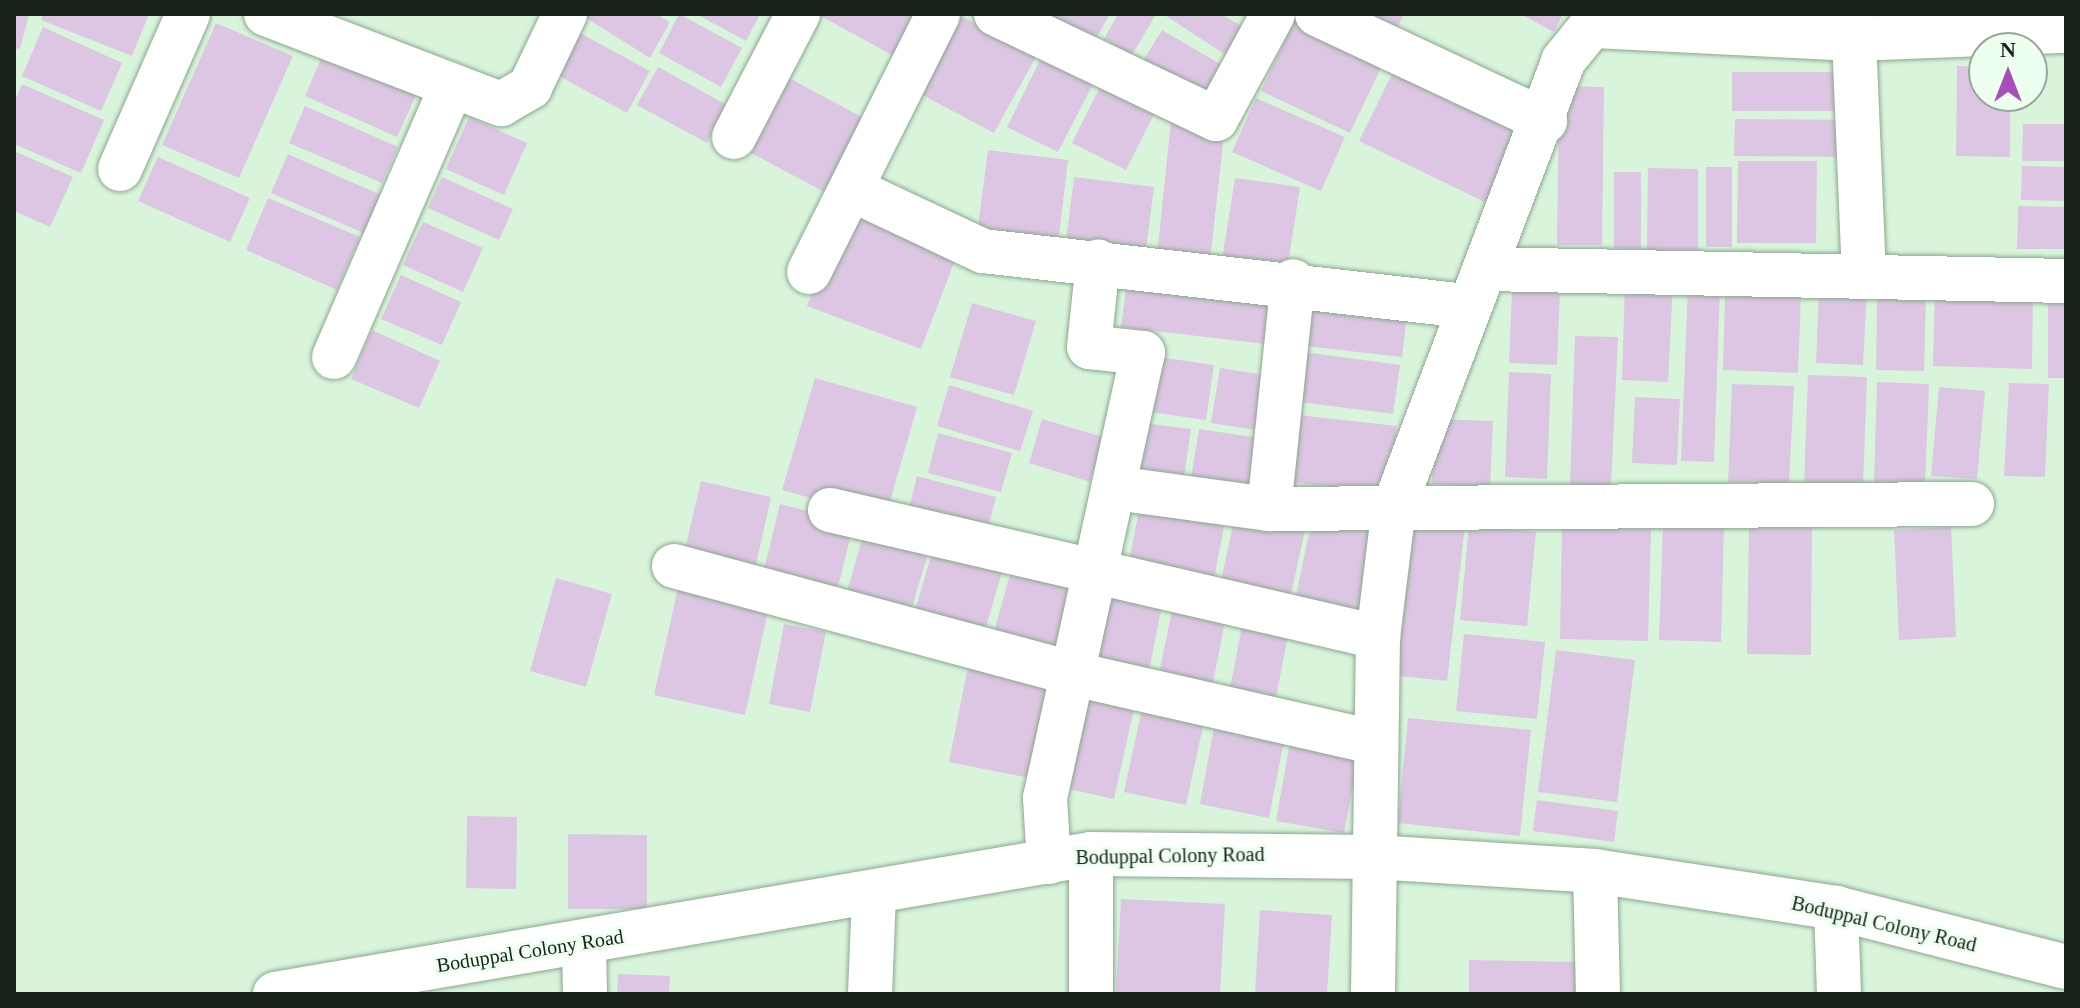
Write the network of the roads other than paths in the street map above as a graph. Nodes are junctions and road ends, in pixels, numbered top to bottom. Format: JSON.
{"nodes":[{"id":1,"x":188,"y":14,"type":"edge"},
{"id":2,"x":266,"y":14,"type":"edge"},
{"id":3,"x":565,"y":14,"type":"edge"},
{"id":4,"x":798,"y":14,"type":"edge"},
{"id":5,"x":938,"y":14,"type":"edge"},
{"id":6,"x":996,"y":14,"type":"edge"},
{"id":7,"x":1273,"y":14,"type":"edge"},
{"id":8,"x":1317,"y":14,"type":"edge"},
{"id":9,"x":1598,"y":20,"type":"edge"},
{"id":10,"x":1040,"y":25,"type":"edge"},
{"id":11,"x":1854,"y":26,"type":"edge"},
{"id":12,"x":2066,"y":31,"type":"edge"},
{"id":13,"x":452,"y":86,"type":"junction"},
{"id":14,"x":1545,"y":121,"type":"junction"},
{"id":15,"x":734,"y":137,"type":"dead end"},
{"id":16,"x":120,"y":169,"type":"dead end"},
{"id":17,"x":851,"y":189,"type":"junction"},
{"id":18,"x":1098,"y":261,"type":"junction"},
{"id":19,"x":809,"y":272,"type":"dead end"},
{"id":20,"x":1864,"y":277,"type":"junction"},
{"id":21,"x":1293,"y":281,"type":"junction"},
{"id":22,"x":2066,"y":281,"type":"edge"},
{"id":23,"x":1476,"y":287,"type":"junction"},
{"id":24,"x":334,"y":357,"type":"dead end"},
{"id":25,"x":1115,"y":488,"type":"junction"},
{"id":26,"x":1972,"y":504,"type":"dead end"},
{"id":27,"x":1394,"y":507,"type":"junction"},
{"id":28,"x":1269,"y":509,"type":"junction"},
{"id":29,"x":830,"y":510,"type":"dead end"},
{"id":30,"x":674,"y":566,"type":"dead end"},
{"id":31,"x":1097,"y":572,"type":"junction"},
{"id":32,"x":1378,"y":637,"type":"junction"},
{"id":33,"x":1074,"y":674,"type":"junction"},
{"id":34,"x":1374,"y":742,"type":"junction"},
{"id":35,"x":1091,"y":854,"type":"junction"},
{"id":36,"x":1374,"y":857,"type":"junction"},
{"id":37,"x":1049,"y":862,"type":"junction"},
{"id":38,"x":1595,"y":871,"type":"junction"},
{"id":39,"x":874,"y":894,"type":"junction"},
{"id":40,"x":1836,"y":908,"type":"junction"},
{"id":41,"x":584,"y":942,"type":"junction"},
{"id":42,"x":2066,"y":967,"type":"edge"},
{"id":43,"x":326,"y":990,"type":"edge"},
{"id":44,"x":275,"y":994,"type":"edge"},
{"id":45,"x":585,"y":994,"type":"edge"},
{"id":46,"x":870,"y":994,"type":"edge"},
{"id":47,"x":1091,"y":994,"type":"edge"},
{"id":48,"x":1373,"y":994,"type":"edge"},
{"id":49,"x":1598,"y":994,"type":"edge"},
{"id":50,"x":1839,"y":994,"type":"edge"}],
"edges":[{"from":1,"to":16,"type":"street"},
{"from":2,"to":13,"type":"street"},
{"from":3,"to":13,"type":"street"},
{"from":4,"to":15,"type":"street"},
{"from":5,"to":17,"type":"street"},
{"from":6,"to":10,"type":"street"},
{"from":7,"to":10,"type":"street"},
{"from":8,"to":14,"type":"street"},
{"from":9,"to":11,"type":"street"},
{"from":9,"to":14,"type":"street"},
{"from":11,"to":12,"type":"street"},
{"from":11,"to":20,"type":"street"},
{"from":13,"to":24,"type":"street"},
{"from":14,"to":23,"type":"street"},
{"from":17,"to":18,"type":"street"},
{"from":17,"to":19,"type":"street"},
{"from":18,"to":21,"type":"street"},
{"from":18,"to":25,"type":"street"},
{"from":20,"to":22,"type":"street"},
{"from":20,"to":23,"type":"street"},
{"from":21,"to":23,"type":"street"},
{"from":21,"to":28,"type":"street"},
{"from":23,"to":27,"type":"street"},
{"from":25,"to":28,"type":"street"},
{"from":25,"to":31,"type":"street"},
{"from":26,"to":27,"type":"street"},
{"from":27,"to":28,"type":"street"},
{"from":27,"to":32,"type":"street"},
{"from":29,"to":31,"type":"street"},
{"from":30,"to":33,"type":"street"},
{"from":31,"to":32,"type":"street"},
{"from":31,"to":33,"type":"street"},
{"from":32,"to":34,"type":"street"},
{"from":33,"to":34,"type":"street"},
{"from":33,"to":37,"type":"street"},
{"from":34,"to":36,"type":"street"},
{"from":35,"to":36,"type":"street","name":"Boduppal Colony Road"},
{"from":35,"to":37,"type":"street","name":"Boduppal Colony Road"},
{"from":35,"to":47,"type":"street"},
{"from":36,"to":38,"type":"street","name":"Boduppal Colony Road"},
{"from":36,"to":48,"type":"street"},
{"from":37,"to":39,"type":"street","name":"Boduppal Colony Road"},
{"from":38,"to":40,"type":"street","name":"Boduppal Colony Road"},
{"from":38,"to":49,"type":"street"},
{"from":39,"to":41,"type":"street","name":"Boduppal Colony Road"},
{"from":39,"to":46,"type":"street"},
{"from":40,"to":42,"type":"street","name":"Boduppal Colony Road"},
{"from":40,"to":50,"type":"street"},
{"from":41,"to":43,"type":"street","name":"Boduppal Colony Road"},
{"from":41,"to":45,"type":"street"},
{"from":43,"to":44,"type":"street","name":"Boduppal Colony Road"}]}
